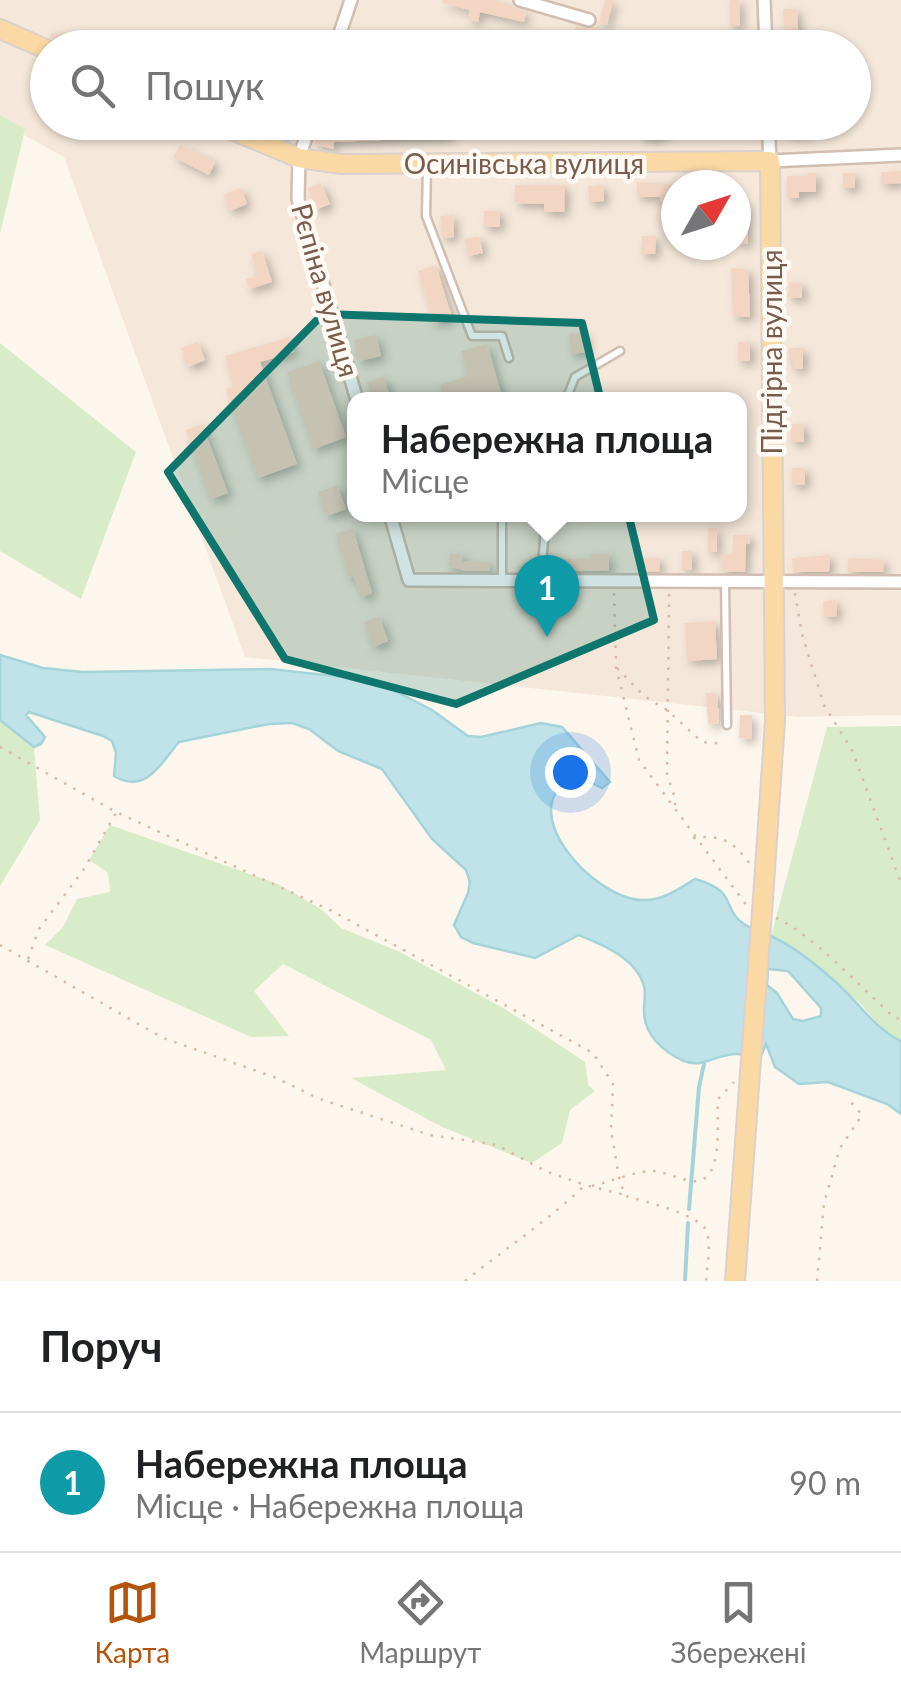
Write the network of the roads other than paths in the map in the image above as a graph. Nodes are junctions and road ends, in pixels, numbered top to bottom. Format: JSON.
{"nodes":[{"id":1,"x":351,"y":0,"type":"edge"},
{"id":2,"x":520,"y":0,"type":"edge"},
{"id":3,"x":764,"y":0,"type":"edge"},
{"id":4,"x":589,"y":20,"type":"dead end"},
{"id":5,"x":0,"y":30,"type":"edge"},
{"id":6,"x":341,"y":30,"type":"edge"},
{"id":7,"x":765,"y":30,"type":"edge"},
{"id":8,"x":30,"y":42,"type":"edge"},
{"id":9,"x":256,"y":140,"type":"edge"},
{"id":10,"x":304,"y":140,"type":"edge"},
{"id":11,"x":769,"y":140,"type":"edge"},
{"id":12,"x":901,"y":155,"type":"edge"},
{"id":13,"x":299,"y":158,"type":"junction"},
{"id":14,"x":770,"y":161,"type":"junction"},
{"id":15,"x":427,"y":165,"type":"junction"},
{"id":16,"x":620,"y":351,"type":"dead end"},
{"id":17,"x":509,"y":358,"type":"dead end"},
{"id":18,"x":355,"y":392,"type":"edge"},
{"id":19,"x":569,"y":392,"type":"edge"},
{"id":20,"x":392,"y":522,"type":"edge"},
{"id":21,"x":502,"y":522,"type":"edge"},
{"id":22,"x":545,"y":522,"type":"edge"},
{"id":23,"x":502,"y":581,"type":"junction"},
{"id":24,"x":541,"y":581,"type":"junction"},
{"id":25,"x":725,"y":582,"type":"junction"},
{"id":26,"x":772,"y":582,"type":"junction"},
{"id":27,"x":901,"y":582,"type":"edge"},
{"id":28,"x":727,"y":725,"type":"dead end"},
{"id":29,"x":735,"y":1281,"type":"edge"}],
"edges":[{"from":1,"to":6,"type":"street"},
{"from":2,"to":4,"type":"street"},
{"from":3,"to":7,"type":"street"},
{"from":5,"to":8,"type":"main road"},
{"from":9,"to":13,"type":"main road","name":"Осинівська вулиця"},
{"from":10,"to":13,"type":"street","name":"Рєпіна вулиця"},
{"from":11,"to":14,"type":"street","name":"Підгірна вулиця"},
{"from":12,"to":14,"type":"street","name":"Осинівська вулиця"},
{"from":13,"to":15,"type":"main road","name":"Осинівська вулиця"},
{"from":13,"to":18,"type":"street","name":"Рєпіна вулиця"},
{"from":14,"to":15,"type":"main road","name":"Осинівська вулиця"},
{"from":14,"to":26,"type":"main road","name":"Підгірна вулиця"},
{"from":15,"to":17,"type":"lane"},
{"from":16,"to":19,"type":"lane"},
{"from":20,"to":23,"type":"street"},
{"from":21,"to":23,"type":"lane"},
{"from":22,"to":24,"type":"lane"},
{"from":23,"to":24,"type":"street"},
{"from":24,"to":25,"type":"street"},
{"from":25,"to":26,"type":"street"},
{"from":25,"to":28,"type":"lane"},
{"from":26,"to":27,"type":"street"},
{"from":26,"to":29,"type":"main road","name":"Підгірна вулиця","bridge":true}]}
